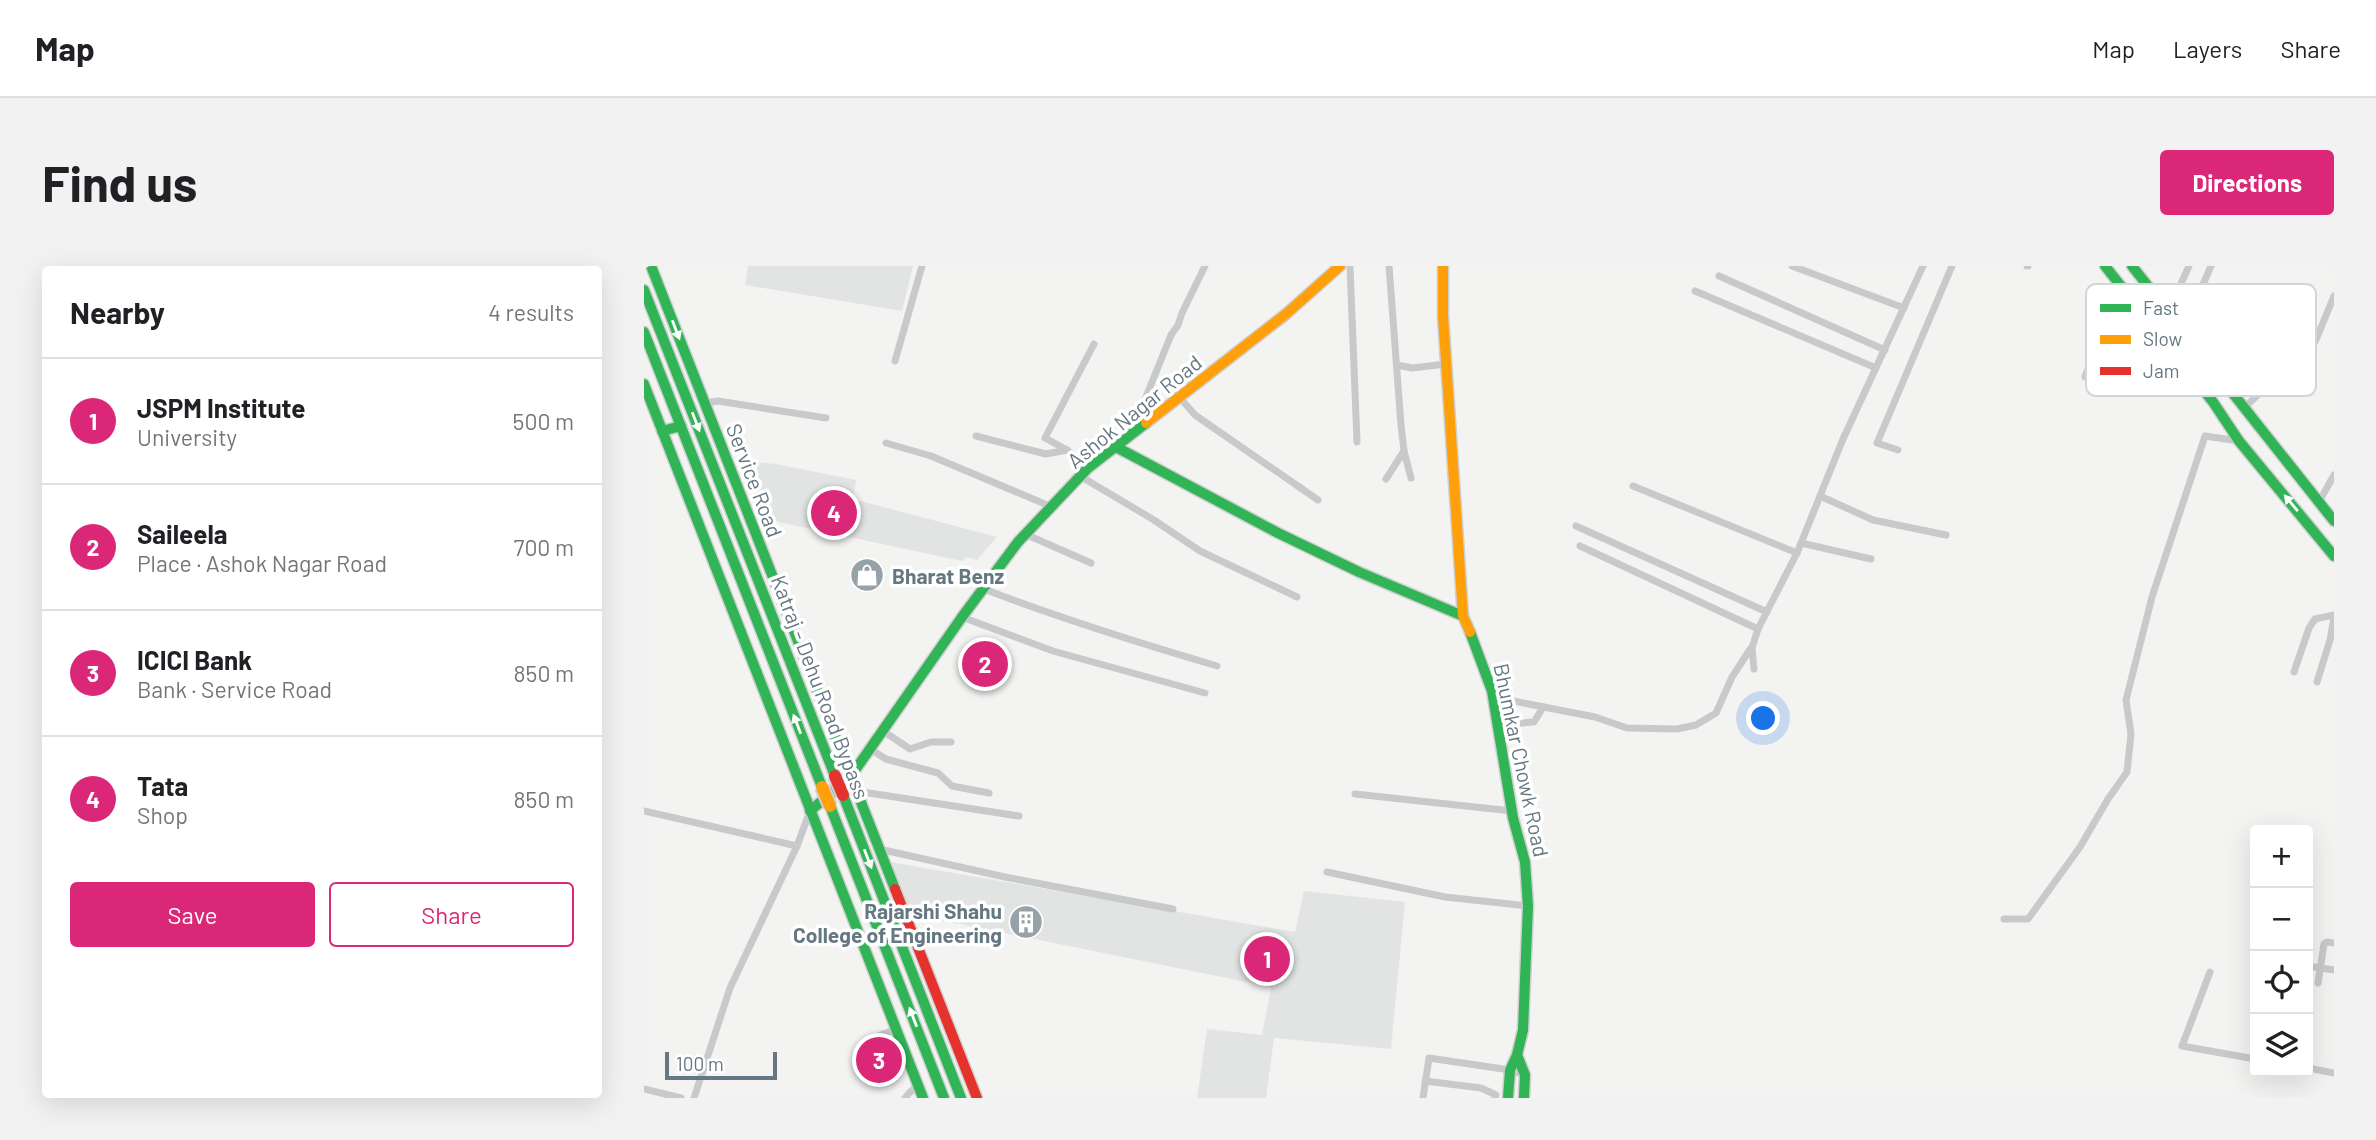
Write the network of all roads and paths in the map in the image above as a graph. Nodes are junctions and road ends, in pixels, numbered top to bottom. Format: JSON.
{"nodes":[{"id":1,"x":651,"y":266,"type":"edge"},
{"id":2,"x":922,"y":266,"type":"edge"},
{"id":3,"x":1205,"y":266,"type":"edge"},
{"id":4,"x":1340,"y":266,"type":"edge"},
{"id":5,"x":1350,"y":266,"type":"edge"},
{"id":6,"x":1389,"y":266,"type":"edge"},
{"id":7,"x":1443,"y":266,"type":"edge"},
{"id":8,"x":1792,"y":266,"type":"edge"},
{"id":9,"x":1923,"y":266,"type":"edge"},
{"id":10,"x":1952,"y":266,"type":"edge"},
{"id":11,"x":2105,"y":266,"type":"edge"},
{"id":12,"x":2189,"y":266,"type":"edge"},
{"id":13,"x":2211,"y":266,"type":"edge"},
{"id":14,"x":2137,"y":268,"type":"edge"},
{"id":15,"x":1719,"y":276,"type":"dead end"},
{"id":16,"x":2119,"y":284,"type":"edge"},
{"id":17,"x":2148,"y":284,"type":"edge"},
{"id":18,"x":2181,"y":284,"type":"edge"},
{"id":19,"x":2203,"y":284,"type":"edge"},
{"id":20,"x":644,"y":290,"type":"edge"},
{"id":21,"x":1695,"y":291,"type":"dead end"},
{"id":22,"x":2334,"y":296,"type":"edge"},
{"id":23,"x":1904,"y":308,"type":"junction"},
{"id":24,"x":644,"y":332,"type":"edge"},
{"id":25,"x":2316,"y":340,"type":"edge"},
{"id":26,"x":1094,"y":344,"type":"dead end"},
{"id":27,"x":1885,"y":350,"type":"junction"},
{"id":28,"x":895,"y":361,"type":"dead end"},
{"id":29,"x":1446,"y":364,"type":"junction"},
{"id":30,"x":1397,"y":365,"type":"junction"},
{"id":31,"x":1876,"y":368,"type":"junction"},
{"id":32,"x":644,"y":384,"type":"edge"},
{"id":33,"x":2208,"y":396,"type":"edge"},
{"id":34,"x":2235,"y":396,"type":"edge"},
{"id":35,"x":2257,"y":396,"type":"edge"},
{"id":36,"x":1180,"y":398,"type":"junction"},
{"id":37,"x":705,"y":403,"type":"junction"},
{"id":38,"x":2244,"y":408,"type":"junction"},
{"id":39,"x":826,"y":418,"type":"dead end"},
{"id":40,"x":681,"y":426,"type":"junction"},
{"id":41,"x":662,"y":431,"type":"junction"},
{"id":42,"x":1136,"y":431,"type":"junction"},
{"id":43,"x":976,"y":436,"type":"dead end"},
{"id":44,"x":1357,"y":442,"type":"dead end"},
{"id":45,"x":2239,"y":442,"type":"junction"},
{"id":46,"x":886,"y":443,"type":"dead end"},
{"id":47,"x":1116,"y":447,"type":"junction"},
{"id":48,"x":1067,"y":450,"type":"junction"},
{"id":49,"x":1898,"y":450,"type":"dead end"},
{"id":50,"x":1404,"y":451,"type":"junction"},
{"id":51,"x":1084,"y":472,"type":"junction"},
{"id":52,"x":2334,"y":475,"type":"edge"},
{"id":53,"x":1411,"y":478,"type":"dead end"},
{"id":54,"x":1386,"y":479,"type":"dead end"},
{"id":55,"x":1633,"y":486,"type":"dead end"},
{"id":56,"x":1820,"y":496,"type":"junction"},
{"id":57,"x":1318,"y":500,"type":"dead end"},
{"id":58,"x":2319,"y":502,"type":"junction"},
{"id":59,"x":1052,"y":507,"type":"junction"},
{"id":60,"x":2334,"y":522,"type":"edge"},
{"id":61,"x":1576,"y":526,"type":"dead end"},
{"id":62,"x":1026,"y":534,"type":"junction"},
{"id":63,"x":1946,"y":536,"type":"dead end"},
{"id":64,"x":1801,"y":544,"type":"junction"},
{"id":65,"x":1580,"y":546,"type":"dead end"},
{"id":66,"x":1797,"y":553,"type":"junction"},
{"id":67,"x":2334,"y":556,"type":"edge"},
{"id":68,"x":1871,"y":559,"type":"dead end"},
{"id":69,"x":1091,"y":564,"type":"dead end"},
{"id":70,"x":984,"y":589,"type":"junction"},
{"id":71,"x":1297,"y":597,"type":"dead end"},
{"id":72,"x":1767,"y":612,"type":"junction"},
{"id":73,"x":1463,"y":616,"type":"junction"},
{"id":74,"x":2334,"y":616,"type":"edge"},
{"id":75,"x":962,"y":617,"type":"junction"},
{"id":76,"x":1758,"y":629,"type":"junction"},
{"id":77,"x":1752,"y":648,"type":"junction"},
{"id":78,"x":1217,"y":666,"type":"dead end"},
{"id":79,"x":1754,"y":669,"type":"dead end"},
{"id":80,"x":2294,"y":672,"type":"dead end"},
{"id":81,"x":2317,"y":682,"type":"dead end"},
{"id":82,"x":1205,"y":693,"type":"dead end"},
{"id":83,"x":1493,"y":697,"type":"junction"},
{"id":84,"x":1543,"y":707,"type":"junction"},
{"id":85,"x":1498,"y":725,"type":"junction"},
{"id":86,"x":883,"y":731,"type":"junction"},
{"id":87,"x":951,"y":742,"type":"dead end"},
{"id":88,"x":870,"y":749,"type":"junction"},
{"id":89,"x":851,"y":776,"type":"junction"},
{"id":90,"x":856,"y":791,"type":"junction"},
{"id":91,"x":989,"y":793,"type":"dead end"},
{"id":92,"x":1355,"y":794,"type":"dead end"},
{"id":93,"x":810,"y":810,"type":"junction"},
{"id":94,"x":644,"y":811,"type":"edge"},
{"id":95,"x":1512,"y":811,"type":"junction"},
{"id":96,"x":1019,"y":816,"type":"dead end"},
{"id":97,"x":797,"y":846,"type":"junction"},
{"id":98,"x":879,"y":849,"type":"junction"},
{"id":99,"x":1327,"y":872,"type":"dead end"},
{"id":100,"x":1528,"y":906,"type":"junction"},
{"id":101,"x":1173,"y":909,"type":"dead end"},
{"id":102,"x":2004,"y":919,"type":"dead end"},
{"id":103,"x":2334,"y":943,"type":"edge"},
{"id":104,"x":2313,"y":967,"type":"edge"},
{"id":105,"x":2320,"y":968,"type":"junction"},
{"id":106,"x":2334,"y":970,"type":"edge"},
{"id":107,"x":2210,"y":972,"type":"dead end"},
{"id":108,"x":2318,"y":983,"type":"dead end"},
{"id":109,"x":896,"y":1029,"type":"junction"},
{"id":110,"x":878,"y":1036,"type":"dead end"},
{"id":111,"x":1517,"y":1055,"type":"junction"},
{"id":112,"x":2250,"y":1058,"type":"edge"},
{"id":113,"x":2313,"y":1069,"type":"edge"},
{"id":114,"x":1510,"y":1070,"type":"junction"},
{"id":115,"x":2334,"y":1073,"type":"edge"},
{"id":116,"x":1525,"y":1075,"type":"junction"},
{"id":117,"x":1425,"y":1081,"type":"junction"},
{"id":118,"x":644,"y":1089,"type":"edge"},
{"id":119,"x":921,"y":1092,"type":"edge"},
{"id":120,"x":681,"y":1098,"type":"edge"},
{"id":121,"x":694,"y":1098,"type":"edge"},
{"id":122,"x":905,"y":1098,"type":"edge"},
{"id":123,"x":944,"y":1098,"type":"edge"},
{"id":124,"x":961,"y":1098,"type":"edge"},
{"id":125,"x":977,"y":1098,"type":"edge"},
{"id":126,"x":1423,"y":1098,"type":"edge"},
{"id":127,"x":1495,"y":1098,"type":"edge"},
{"id":128,"x":1508,"y":1098,"type":"edge"},
{"id":129,"x":1524,"y":1098,"type":"edge"}],
"edges":[{"from":1,"to":37,"type":"main road","name":"Service Road","one_way":true},
{"from":2,"to":28,"type":"street"},
{"from":3,"to":42,"type":"street"},
{"from":4,"to":36,"type":"main road","name":"Ashok Nagar Road"},
{"from":5,"to":44,"type":"street"},
{"from":6,"to":30,"type":"street"},
{"from":7,"to":29,"type":"main road","name":"Bhumkar Chowk Road"},
{"from":8,"to":23,"type":"street"},
{"from":9,"to":23,"type":"street"},
{"from":10,"to":49,"type":"street"},
{"from":11,"to":16,"type":"main road"},
{"from":12,"to":18,"type":"street"},
{"from":13,"to":19,"type":"street"},
{"from":14,"to":17,"type":"main road"},
{"from":15,"to":27,"type":"street"},
{"from":20,"to":124,"type":"main road","name":"Katraj - Dehu Road Bypass","one_way":true,"bridge":true},
{"from":21,"to":31,"type":"street"},
{"from":22,"to":25,"type":"street"},
{"from":23,"to":27,"type":"street"},
{"from":24,"to":40,"type":"main road","name":"Katraj - Dehu Road Bypass"},
{"from":26,"to":48,"type":"street"},
{"from":27,"to":31,"type":"street"},
{"from":29,"to":30,"type":"street"},
{"from":29,"to":73,"type":"main road","name":"Bhumkar Chowk Road"},
{"from":30,"to":50,"type":"street"},
{"from":31,"to":56,"type":"street"},
{"from":32,"to":41,"type":"main road"},
{"from":33,"to":45,"type":"main road"},
{"from":34,"to":38,"type":"main road"},
{"from":35,"to":38,"type":"street"},
{"from":36,"to":42,"type":"main road","name":"Ashok Nagar Road"},
{"from":36,"to":57,"type":"street"},
{"from":37,"to":39,"type":"street"},
{"from":37,"to":89,"type":"main road","name":"Service Road"},
{"from":38,"to":58,"type":"main road"},
{"from":40,"to":41,"type":"main road"},
{"from":123,"to":40,"type":"main road","name":"Katraj - Dehu Road Bypass","one_way":true,"bridge":true},
{"from":41,"to":93,"type":"main road"},
{"from":42,"to":47,"type":"main road","name":"Ashok Nagar Road"},
{"from":43,"to":48,"type":"street"},
{"from":67,"to":45,"type":"main road","one_way":true},
{"from":45,"to":102,"type":"street"},
{"from":46,"to":59,"type":"street"},
{"from":47,"to":51,"type":"main road","name":"Ashok Nagar Road"},
{"from":47,"to":73,"type":"main road"},
{"from":48,"to":51,"type":"street"},
{"from":50,"to":53,"type":"street"},
{"from":50,"to":54,"type":"street"},
{"from":51,"to":59,"type":"main road","name":"Ashok Nagar Road"},
{"from":51,"to":71,"type":"street"},
{"from":52,"to":58,"type":"street"},
{"from":55,"to":66,"type":"street"},
{"from":56,"to":63,"type":"street"},
{"from":56,"to":64,"type":"street"},
{"from":58,"to":60,"type":"main road"},
{"from":59,"to":62,"type":"main road","name":"Ashok Nagar Road"},
{"from":61,"to":72,"type":"street"},
{"from":62,"to":69,"type":"street"},
{"from":62,"to":70,"type":"main road","name":"Ashok Nagar Road"},
{"from":64,"to":66,"type":"street"},
{"from":64,"to":68,"type":"street"},
{"from":65,"to":76,"type":"street"},
{"from":66,"to":72,"type":"street"},
{"from":70,"to":75,"type":"main road","name":"Ashok Nagar Road"},
{"from":70,"to":78,"type":"street"},
{"from":72,"to":76,"type":"street"},
{"from":73,"to":83,"type":"main road","name":"Bhumkar Chowk Road"},
{"from":74,"to":80,"type":"street"},
{"from":74,"to":81,"type":"street"},
{"from":75,"to":82,"type":"street"},
{"from":75,"to":86,"type":"main road","name":"Ashok Nagar Road"},
{"from":76,"to":77,"type":"street"},
{"from":77,"to":79,"type":"street"},
{"from":77,"to":84,"type":"street"},
{"from":83,"to":84,"type":"street"},
{"from":83,"to":85,"type":"main road","name":"Bhumkar Chowk Road"},
{"from":84,"to":85,"type":"street"},
{"from":85,"to":95,"type":"main road","name":"Bhumkar Chowk Road"},
{"from":86,"to":87,"type":"street"},
{"from":86,"to":88,"type":"main road","name":"Ashok Nagar Road"},
{"from":88,"to":89,"type":"main road","name":"Ashok Nagar Road"},
{"from":88,"to":91,"type":"street"},
{"from":89,"to":90,"type":"main road","name":"Service Road"},
{"from":89,"to":93,"type":"main road","name":"Ashok Nagar Road"},
{"from":90,"to":96,"type":"street"},
{"from":90,"to":98,"type":"main road","name":"Service Road"},
{"from":92,"to":95,"type":"street"},
{"from":93,"to":97,"type":"street"},
{"from":93,"to":109,"type":"main road"},
{"from":94,"to":97,"type":"street"},
{"from":95,"to":100,"type":"main road","name":"Bhumkar Chowk Road"},
{"from":97,"to":121,"type":"street"},
{"from":98,"to":101,"type":"street"},
{"from":98,"to":125,"type":"main road","name":"Service Road"},
{"from":99,"to":100,"type":"street"},
{"from":100,"to":111,"type":"main road","name":"Bhumkar Chowk Road"},
{"from":103,"to":105,"type":"street"},
{"from":104,"to":105,"type":"street"},
{"from":105,"to":106,"type":"street"},
{"from":105,"to":108,"type":"street"},
{"from":107,"to":112,"type":"street"},
{"from":109,"to":110,"type":"street"},
{"from":109,"to":119,"type":"main road"},
{"from":111,"to":114,"type":"main road","name":"Bhumkar Chowk Road"},
{"from":111,"to":116,"type":"main road"},
{"from":113,"to":115,"type":"street"},
{"from":114,"to":116,"type":"street"},
{"from":114,"to":117,"type":"street"},
{"from":114,"to":128,"type":"main road","name":"Bhumkar Chowk Road"},
{"from":116,"to":129,"type":"main road"},
{"from":117,"to":126,"type":"street"},
{"from":117,"to":127,"type":"street"},
{"from":118,"to":120,"type":"street"},
{"from":119,"to":122,"type":"street"}]}
